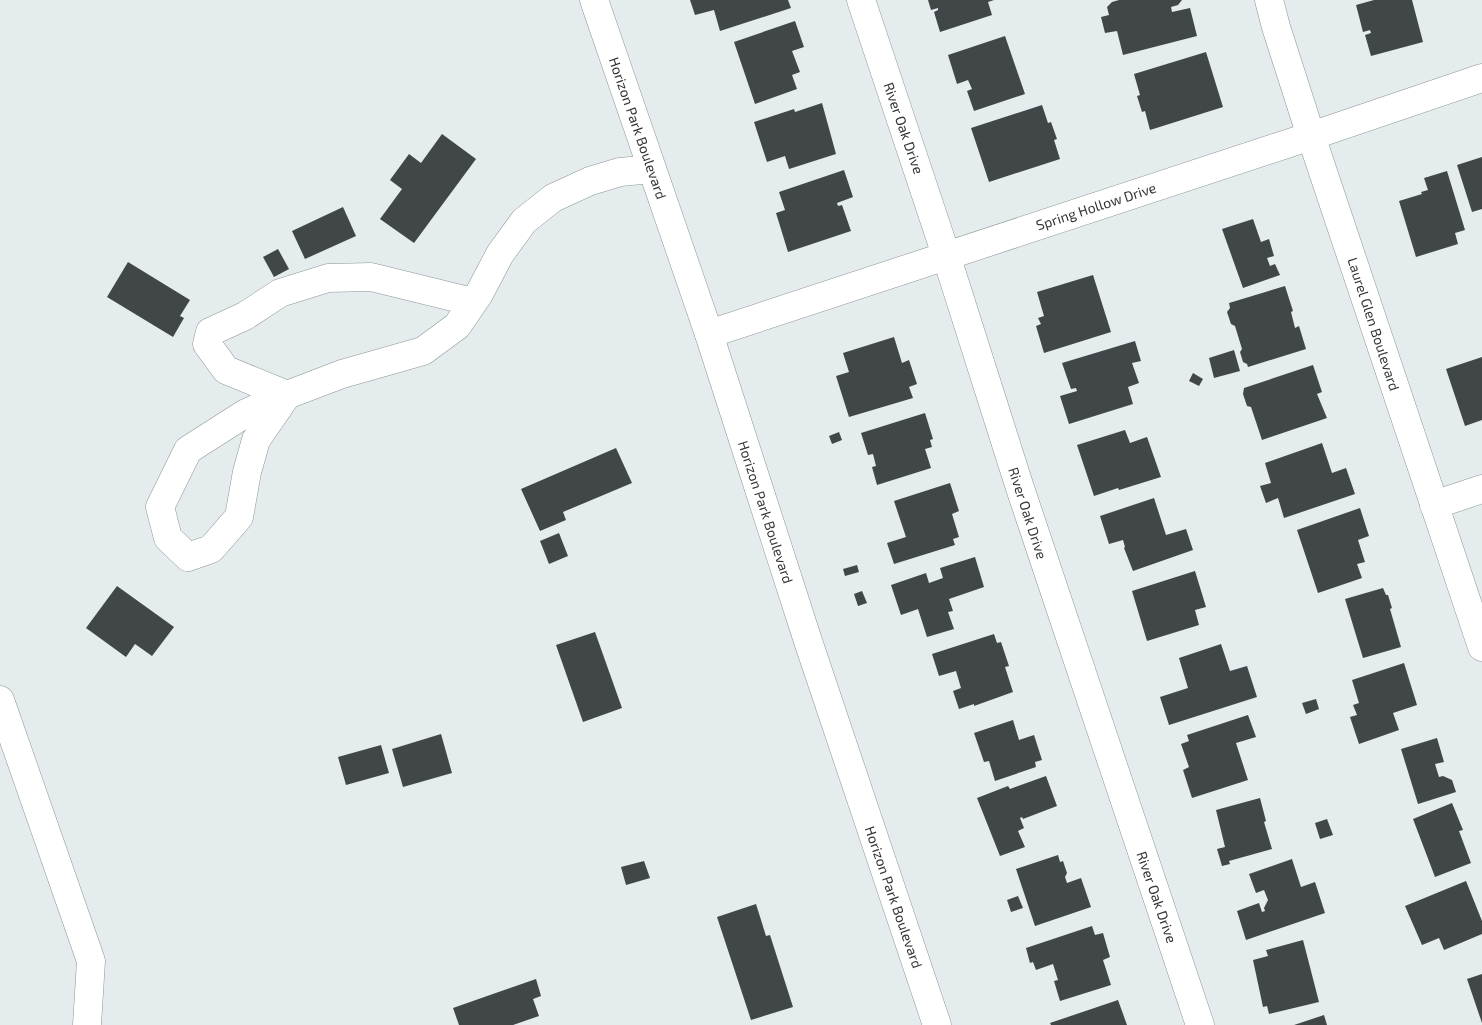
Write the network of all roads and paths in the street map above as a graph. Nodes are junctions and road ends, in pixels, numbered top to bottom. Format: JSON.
{"nodes":[{"id":1,"x":594,"y":0,"type":"edge"},
{"id":2,"x":861,"y":0,"type":"edge"},
{"id":3,"x":1269,"y":0,"type":"edge"},
{"id":4,"x":1482,"y":78,"type":"edge"},
{"id":5,"x":1311,"y":136,"type":"junction"},
{"id":6,"x":652,"y":169,"type":"junction"},
{"id":7,"x":946,"y":255,"type":"junction"},
{"id":8,"x":473,"y":302,"type":"junction"},
{"id":9,"x":709,"y":334,"type":"junction"},
{"id":10,"x":287,"y":395,"type":"junction"},
{"id":11,"x":1482,"y":489,"type":"edge"},
{"id":12,"x":1434,"y":505,"type":"junction"},
{"id":13,"x":1482,"y":647,"type":"edge"},
{"id":14,"x":0,"y":700,"type":"edge"},
{"id":15,"x":87,"y":1025,"type":"edge"},
{"id":16,"x":937,"y":1025,"type":"edge"},
{"id":17,"x":1200,"y":1025,"type":"edge"}],
"edges":[{"from":1,"to":6,"type":"street","name":"Horizon Park Boulevard"},
{"from":2,"to":7,"type":"street","name":"River Oak Drive"},
{"from":3,"to":5,"type":"street","name":"Laurel Glen Boulevard"},
{"from":4,"to":5,"type":"street","name":"Spring Hollow Drive"},
{"from":5,"to":7,"type":"street","name":"Spring Hollow Drive"},
{"from":5,"to":12,"type":"street","name":"Laurel Glen Boulevard"},
{"from":6,"to":8,"type":"street"},
{"from":6,"to":9,"type":"street","name":"Horizon Park Boulevard"},
{"from":7,"to":9,"type":"street","name":"Spring Hollow Drive"},
{"from":7,"to":17,"type":"street","name":"River Oak Drive"},
{"from":8,"to":10,"type":"street"},
{"from":8,"to":10,"type":"street"},
{"from":9,"to":16,"type":"street","name":"Horizon Park Boulevard"},
{"from":10,"to":10,"type":"street"},
{"from":11,"to":12,"type":"street"},
{"from":12,"to":13,"type":"street","name":"Laurel Glen Boulevard"},
{"from":14,"to":15,"type":"street"}]}
